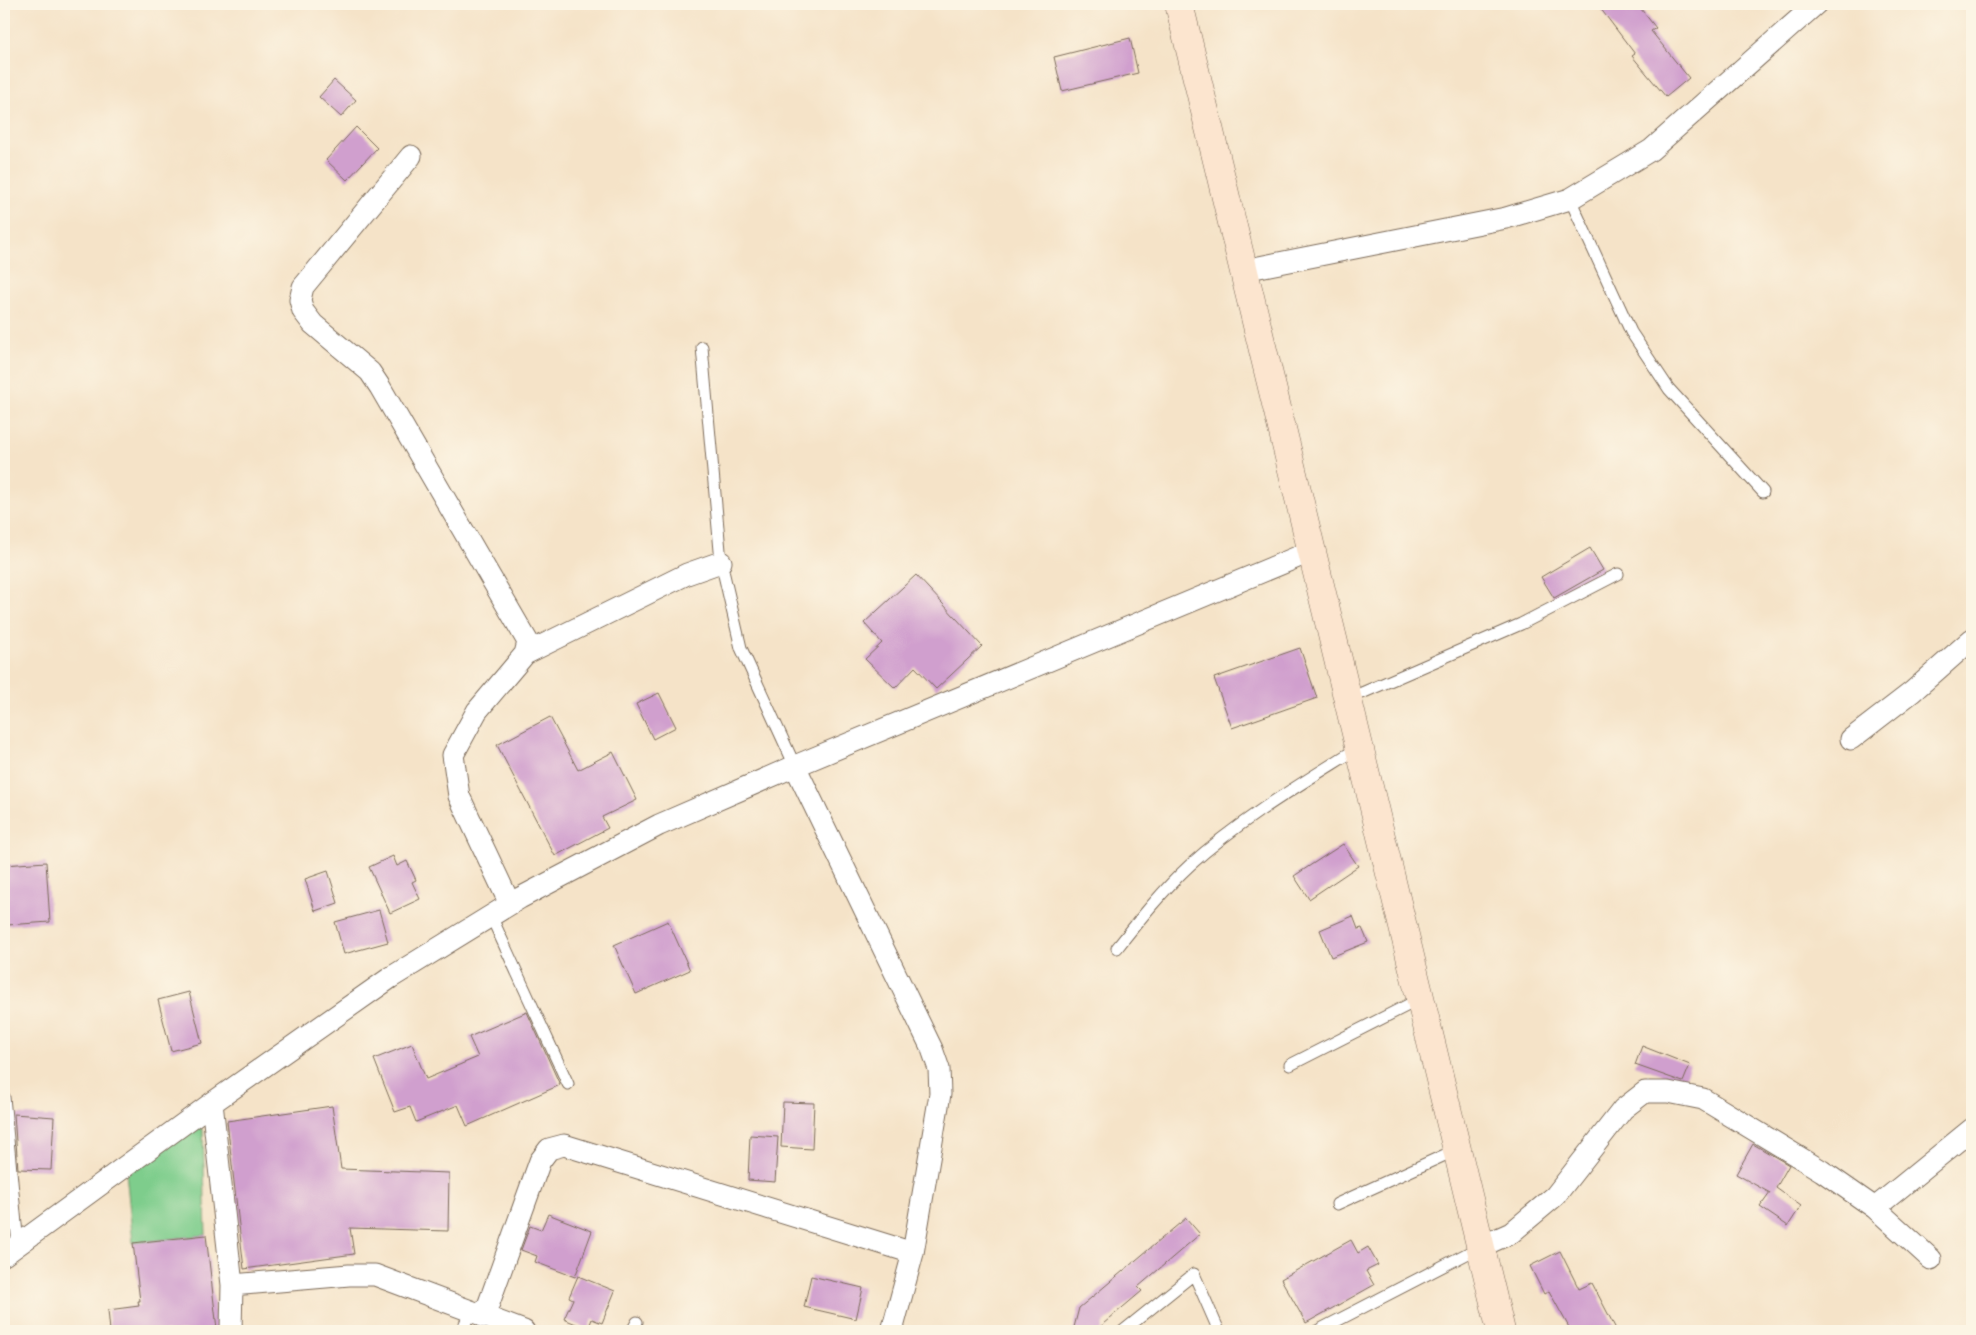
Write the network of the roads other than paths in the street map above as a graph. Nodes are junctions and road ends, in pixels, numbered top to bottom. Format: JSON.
{"nodes":[{"id":1,"x":1179,"y":4,"type":"edge"},
{"id":2,"x":1816,"y":4,"type":"edge"},
{"id":3,"x":411,"y":156,"type":"dead end"},
{"id":4,"x":1570,"y":199,"type":"junction"},
{"id":5,"x":1244,"y":270,"type":"junction"},
{"id":6,"x":702,"y":347,"type":"dead end"},
{"id":7,"x":1763,"y":492,"type":"dead end"},
{"id":8,"x":1312,"y":551,"type":"junction"},
{"id":9,"x":721,"y":562,"type":"junction"},
{"id":10,"x":1618,"y":574,"type":"dead end"},
{"id":11,"x":1972,"y":639,"type":"edge"},
{"id":12,"x":525,"y":654,"type":"junction"},
{"id":13,"x":1348,"y":700,"type":"junction"},
{"id":14,"x":1851,"y":739,"type":"dead end"},
{"id":15,"x":1360,"y":747,"type":"junction"},
{"id":16,"x":795,"y":766,"type":"junction"},
{"id":17,"x":510,"y":904,"type":"junction"},
{"id":18,"x":491,"y":916,"type":"junction"},
{"id":19,"x":1117,"y":948,"type":"dead end"},
{"id":20,"x":1421,"y":998,"type":"junction"},
{"id":21,"x":1290,"y":1065,"type":"dead end"},
{"id":22,"x":568,"y":1084,"type":"dead end"},
{"id":23,"x":4,"y":1097,"type":"edge"},
{"id":24,"x":212,"y":1103,"type":"junction"},
{"id":25,"x":1972,"y":1129,"type":"edge"},
{"id":26,"x":1458,"y":1149,"type":"junction"},
{"id":27,"x":1337,"y":1204,"type":"dead end"},
{"id":28,"x":1875,"y":1208,"type":"junction"},
{"id":29,"x":1482,"y":1246,"type":"junction"},
{"id":30,"x":11,"y":1250,"type":"edge"},
{"id":31,"x":913,"y":1253,"type":"junction"},
{"id":32,"x":1931,"y":1259,"type":"dead end"},
{"id":33,"x":232,"y":1285,"type":"junction"},
{"id":34,"x":472,"y":1320,"type":"edge"},
{"id":35,"x":231,"y":1331,"type":"edge"},
{"id":36,"x":524,"y":1331,"type":"edge"},
{"id":37,"x":892,"y":1331,"type":"edge"},
{"id":38,"x":1123,"y":1331,"type":"edge"},
{"id":39,"x":1219,"y":1331,"type":"edge"},
{"id":40,"x":1317,"y":1331,"type":"edge"},
{"id":41,"x":1501,"y":1331,"type":"edge"}],
"edges":[{"from":1,"to":5,"type":"street"},
{"from":2,"to":4,"type":"street"},
{"from":3,"to":12,"type":"street"},
{"from":4,"to":5,"type":"street"},
{"from":4,"to":7,"type":"lane"},
{"from":5,"to":8,"type":"street"},
{"from":6,"to":9,"type":"lane"},
{"from":8,"to":13,"type":"street"},
{"from":8,"to":16,"type":"street"},
{"from":9,"to":12,"type":"street"},
{"from":9,"to":16,"type":"lane"},
{"from":10,"to":13,"type":"lane"},
{"from":11,"to":14,"type":"street"},
{"from":12,"to":17,"type":"street"},
{"from":13,"to":15,"type":"street"},
{"from":15,"to":19,"type":"lane"},
{"from":15,"to":20,"type":"street"},
{"from":16,"to":17,"type":"street"},
{"from":16,"to":31,"type":"street"},
{"from":17,"to":18,"type":"street"},
{"from":18,"to":22,"type":"lane"},
{"from":18,"to":24,"type":"street"},
{"from":20,"to":21,"type":"lane"},
{"from":20,"to":26,"type":"street"},
{"from":23,"to":30,"type":"lane"},
{"from":24,"to":30,"type":"street"},
{"from":24,"to":33,"type":"street"},
{"from":25,"to":28,"type":"street"},
{"from":26,"to":27,"type":"lane"},
{"from":26,"to":29,"type":"street"},
{"from":28,"to":29,"type":"street"},
{"from":28,"to":32,"type":"street"},
{"from":29,"to":40,"type":"lane"},
{"from":29,"to":41,"type":"street"},
{"from":31,"to":34,"type":"street"},
{"from":31,"to":37,"type":"street"},
{"from":33,"to":34,"type":"street"},
{"from":33,"to":35,"type":"street"},
{"from":34,"to":36,"type":"street"},
{"from":38,"to":39,"type":"lane"}]}
